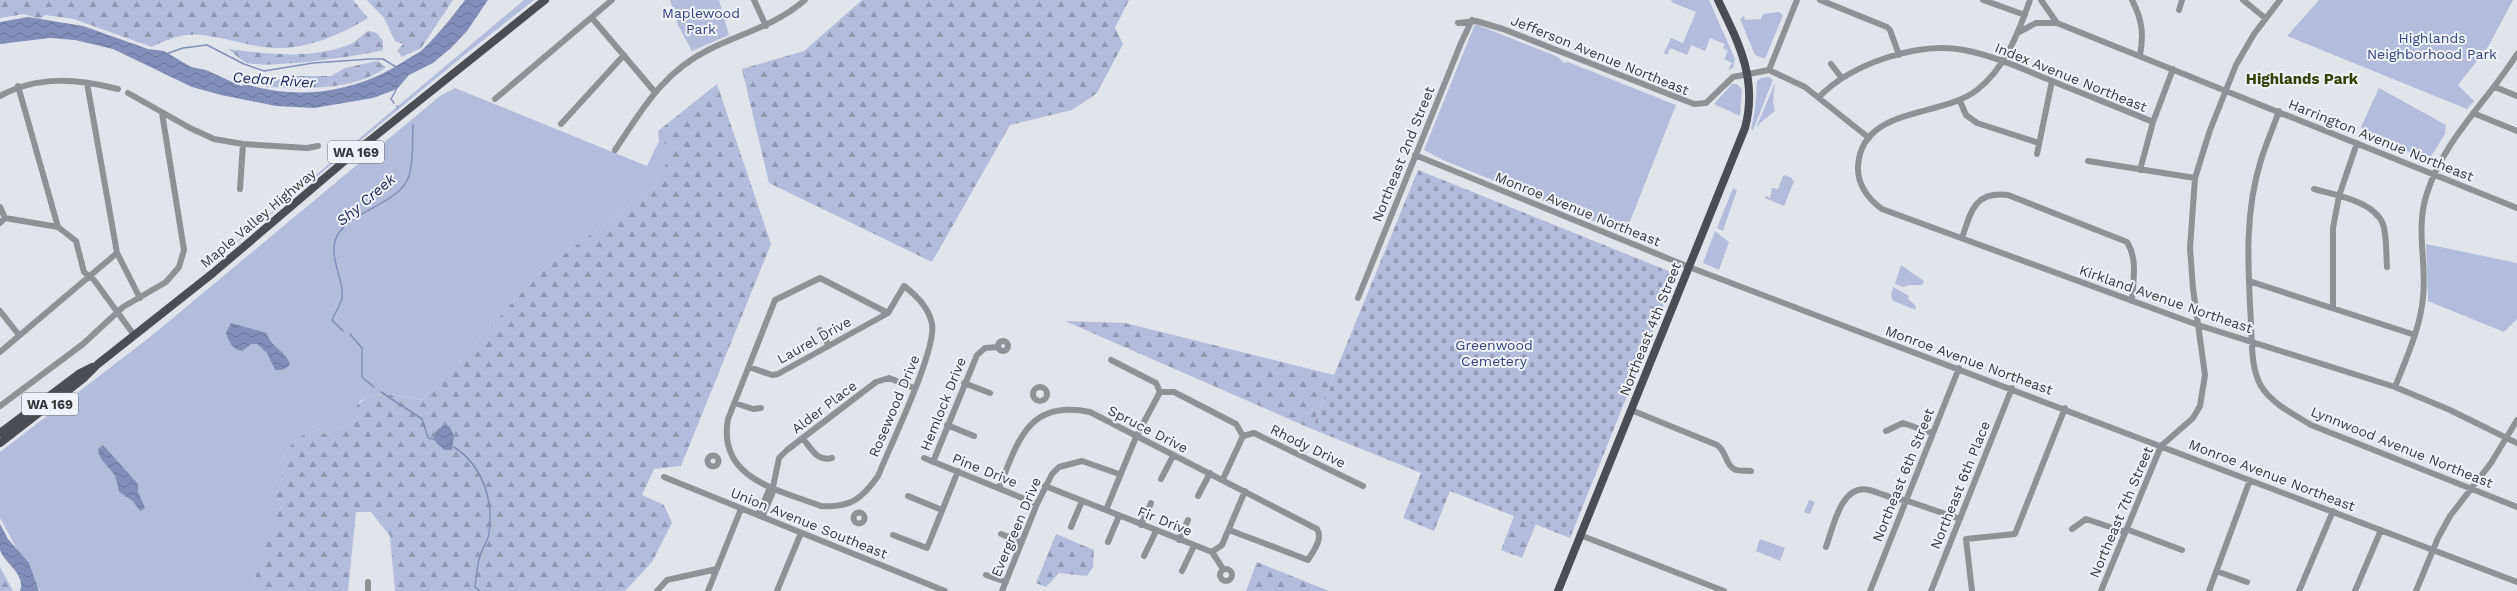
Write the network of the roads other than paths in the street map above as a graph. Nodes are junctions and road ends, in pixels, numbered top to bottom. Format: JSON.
{"nodes":[{"id":1,"x":545,"y":0,"type":"edge"},
{"id":2,"x":612,"y":0,"type":"edge"},
{"id":3,"x":754,"y":0,"type":"edge"},
{"id":4,"x":805,"y":0,"type":"edge"},
{"id":5,"x":1718,"y":0,"type":"edge"},
{"id":6,"x":1797,"y":0,"type":"edge"},
{"id":7,"x":1820,"y":0,"type":"edge"},
{"id":8,"x":1983,"y":0,"type":"edge"},
{"id":9,"x":2030,"y":0,"type":"edge"},
{"id":10,"x":2041,"y":0,"type":"edge"},
{"id":11,"x":2132,"y":0,"type":"edge"},
{"id":12,"x":2182,"y":0,"type":"edge"},
{"id":13,"x":2243,"y":0,"type":"edge"},
{"id":14,"x":2280,"y":0,"type":"edge"},
{"id":15,"x":2179,"y":10,"type":"dead end"},
{"id":16,"x":2025,"y":15,"type":"junction"},
{"id":17,"x":592,"y":18,"type":"junction"},
{"id":18,"x":2265,"y":18,"type":"junction"},
{"id":19,"x":1472,"y":20,"type":"junction"},
{"id":20,"x":1458,"y":23,"type":"dead end"},
{"id":21,"x":2057,"y":23,"type":"junction"},
{"id":22,"x":766,"y":26,"type":"junction"},
{"id":23,"x":2019,"y":32,"type":"junction"},
{"id":24,"x":2517,"y":54,"type":"edge"},
{"id":25,"x":624,"y":55,"type":"junction"},
{"id":26,"x":1899,"y":55,"type":"junction"},
{"id":27,"x":2140,"y":55,"type":"junction"},
{"id":28,"x":2004,"y":61,"type":"junction"},
{"id":29,"x":1831,"y":64,"type":"dead end"},
{"id":30,"x":2173,"y":69,"type":"junction"},
{"id":31,"x":1769,"y":70,"type":"junction"},
{"id":32,"x":1748,"y":74,"type":"junction"},
{"id":33,"x":1841,"y":77,"type":"junction"},
{"id":34,"x":2052,"y":81,"type":"junction"},
{"id":35,"x":87,"y":83,"type":"junction"},
{"id":36,"x":18,"y":86,"type":"junction"},
{"id":37,"x":2496,"y":87,"type":"junction"},
{"id":38,"x":118,"y":89,"type":"dead end"},
{"id":39,"x":2226,"y":90,"type":"junction"},
{"id":40,"x":654,"y":91,"type":"junction"},
{"id":41,"x":128,"y":93,"type":"dead end"},
{"id":42,"x":0,"y":96,"type":"edge"},
{"id":43,"x":2517,"y":96,"type":"edge"},
{"id":44,"x":1819,"y":97,"type":"junction"},
{"id":45,"x":495,"y":99,"type":"dead end"},
{"id":46,"x":1960,"y":101,"type":"junction"},
{"id":47,"x":2279,"y":112,"type":"junction"},
{"id":48,"x":162,"y":113,"type":"junction"},
{"id":49,"x":2473,"y":113,"type":"junction"},
{"id":50,"x":2153,"y":122,"type":"junction"},
{"id":51,"x":561,"y":124,"type":"dead end"},
{"id":52,"x":2517,"y":131,"type":"edge"},
{"id":53,"x":1869,"y":138,"type":"junction"},
{"id":54,"x":2039,"y":143,"type":"junction"},
{"id":55,"x":2357,"y":143,"type":"junction"},
{"id":56,"x":243,"y":144,"type":"junction"},
{"id":57,"x":318,"y":146,"type":"dead end"},
{"id":58,"x":615,"y":150,"type":"dead end"},
{"id":59,"x":2037,"y":154,"type":"dead end"},
{"id":60,"x":1416,"y":155,"type":"junction"},
{"id":61,"x":2088,"y":161,"type":"dead end"},
{"id":62,"x":2140,"y":170,"type":"junction"},
{"id":63,"x":2434,"y":174,"type":"junction"},
{"id":64,"x":2195,"y":178,"type":"junction"},
{"id":65,"x":240,"y":189,"type":"dead end"},
{"id":66,"x":2314,"y":189,"type":"dead end"},
{"id":67,"x":2339,"y":196,"type":"junction"},
{"id":68,"x":0,"y":208,"type":"edge"},
{"id":69,"x":2517,"y":208,"type":"edge"},
{"id":70,"x":3,"y":220,"type":"edge"},
{"id":71,"x":58,"y":226,"type":"junction"},
{"id":72,"x":1962,"y":238,"type":"junction"},
{"id":73,"x":117,"y":253,"type":"junction"},
{"id":74,"x":1689,"y":267,"type":"junction"},
{"id":75,"x":2387,"y":267,"type":"dead end"},
{"id":76,"x":89,"y":276,"type":"junction"},
{"id":77,"x":2249,"y":281,"type":"junction"},
{"id":78,"x":140,"y":298,"type":"junction"},
{"id":79,"x":1358,"y":298,"type":"dead end"},
{"id":80,"x":2132,"y":301,"type":"junction"},
{"id":81,"x":2333,"y":307,"type":"junction"},
{"id":82,"x":0,"y":311,"type":"edge"},
{"id":83,"x":888,"y":313,"type":"junction"},
{"id":84,"x":118,"y":314,"type":"junction"},
{"id":85,"x":2198,"y":325,"type":"junction"},
{"id":86,"x":820,"y":330,"type":"dead end"},
{"id":87,"x":20,"y":335,"type":"junction"},
{"id":88,"x":134,"y":335,"type":"junction"},
{"id":89,"x":2415,"y":335,"type":"junction"},
{"id":90,"x":2252,"y":342,"type":"junction"},
{"id":91,"x":829,"y":346,"type":"junction"},
{"id":92,"x":998,"y":347,"type":"dead end"},
{"id":93,"x":0,"y":352,"type":"edge"},
{"id":94,"x":1112,"y":360,"type":"dead end"},
{"id":95,"x":98,"y":364,"type":"junction"},
{"id":96,"x":749,"y":367,"type":"junction"},
{"id":97,"x":1959,"y":368,"type":"junction"},
{"id":98,"x":964,"y":383,"type":"junction"},
{"id":99,"x":2395,"y":387,"type":"junction"},
{"id":100,"x":914,"y":388,"type":"junction"},
{"id":101,"x":2012,"y":388,"type":"junction"},
{"id":102,"x":1160,"y":392,"type":"junction"},
{"id":103,"x":990,"y":393,"type":"dead end"},
{"id":104,"x":1043,"y":401,"type":"dead end"},
{"id":105,"x":734,"y":402,"type":"junction"},
{"id":106,"x":0,"y":406,"type":"edge"},
{"id":107,"x":761,"y":408,"type":"dead end"},
{"id":108,"x":2065,"y":408,"type":"junction"},
{"id":109,"x":1631,"y":410,"type":"junction"},
{"id":110,"x":1046,"y":413,"type":"junction"},
{"id":111,"x":2517,"y":420,"type":"edge"},
{"id":112,"x":947,"y":425,"type":"junction"},
{"id":113,"x":1886,"y":431,"type":"dead end"},
{"id":114,"x":0,"y":433,"type":"edge"},
{"id":115,"x":1932,"y":433,"type":"junction"},
{"id":116,"x":974,"y":436,"type":"dead end"},
{"id":117,"x":1243,"y":436,"type":"junction"},
{"id":118,"x":1136,"y":437,"type":"junction"},
{"id":119,"x":803,"y":438,"type":"junction"},
{"id":120,"x":2506,"y":438,"type":"junction"},
{"id":121,"x":0,"y":442,"type":"edge"},
{"id":122,"x":2517,"y":443,"type":"edge"},
{"id":123,"x":2161,"y":446,"type":"junction"},
{"id":124,"x":730,"y":453,"type":"junction"},
{"id":125,"x":1173,"y":456,"type":"junction"},
{"id":126,"x":718,"y":458,"type":"dead end"},
{"id":127,"x":832,"y":458,"type":"dead end"},
{"id":128,"x":924,"y":458,"type":"dead end"},
{"id":129,"x":933,"y":462,"type":"junction"},
{"id":130,"x":958,"y":471,"type":"junction"},
{"id":131,"x":1751,"y":471,"type":"dead end"},
{"id":132,"x":1210,"y":473,"type":"junction"},
{"id":133,"x":1119,"y":474,"type":"junction"},
{"id":134,"x":664,"y":477,"type":"dead end"},
{"id":135,"x":1161,"y":479,"type":"dead end"},
{"id":136,"x":1223,"y":479,"type":"junction"},
{"id":137,"x":2250,"y":480,"type":"junction"},
{"id":138,"x":1045,"y":486,"type":"junction"},
{"id":139,"x":1363,"y":486,"type":"dead end"},
{"id":140,"x":773,"y":487,"type":"junction"},
{"id":141,"x":999,"y":488,"type":"junction"},
{"id":142,"x":2471,"y":488,"type":"junction"},
{"id":143,"x":1245,"y":491,"type":"junction"},
{"id":144,"x":908,"y":496,"type":"dead end"},
{"id":145,"x":1198,"y":496,"type":"dead end"},
{"id":146,"x":1905,"y":500,"type":"junction"},
{"id":147,"x":1082,"y":501,"type":"junction"},
{"id":148,"x":853,"y":503,"type":"junction"},
{"id":149,"x":1151,"y":503,"type":"dead end"},
{"id":150,"x":1037,"y":504,"type":"junction"},
{"id":151,"x":2517,"y":507,"type":"edge"},
{"id":152,"x":741,"y":509,"type":"junction"},
{"id":153,"x":942,"y":510,"type":"junction"},
{"id":154,"x":1106,"y":510,"type":"junction"},
{"id":155,"x":2333,"y":511,"type":"junction"},
{"id":156,"x":856,"y":514,"type":"dead end"},
{"id":157,"x":760,"y":516,"type":"junction"},
{"id":158,"x":1119,"y":516,"type":"junction"},
{"id":159,"x":1960,"y":519,"type":"junction"},
{"id":160,"x":1188,"y":520,"type":"dead end"},
{"id":161,"x":1141,"y":525,"type":"junction"},
{"id":162,"x":1071,"y":527,"type":"dead end"},
{"id":163,"x":2072,"y":529,"type":"dead end"},
{"id":164,"x":1229,"y":530,"type":"junction"},
{"id":165,"x":2126,"y":530,"type":"junction"},
{"id":166,"x":2381,"y":530,"type":"junction"},
{"id":167,"x":1156,"y":531,"type":"junction"},
{"id":168,"x":801,"y":533,"type":"junction"},
{"id":169,"x":1001,"y":534,"type":"dead end"},
{"id":170,"x":893,"y":535,"type":"dead end"},
{"id":171,"x":1953,"y":535,"type":"junction"},
{"id":172,"x":1580,"y":536,"type":"junction"},
{"id":173,"x":1180,"y":540,"type":"junction"},
{"id":174,"x":1966,"y":540,"type":"junction"},
{"id":175,"x":1022,"y":542,"type":"junction"},
{"id":176,"x":1108,"y":542,"type":"dead end"},
{"id":177,"x":1194,"y":546,"type":"junction"},
{"id":178,"x":1826,"y":546,"type":"dead end"},
{"id":179,"x":2433,"y":549,"type":"junction"},
{"id":180,"x":2182,"y":550,"type":"dead end"},
{"id":181,"x":1212,"y":552,"type":"junction"},
{"id":182,"x":1144,"y":556,"type":"dead end"},
{"id":183,"x":717,"y":569,"type":"junction"},
{"id":184,"x":1223,"y":569,"type":"dead end"},
{"id":185,"x":1182,"y":571,"type":"dead end"},
{"id":186,"x":2216,"y":571,"type":"junction"},
{"id":187,"x":986,"y":575,"type":"dead end"},
{"id":188,"x":368,"y":582,"type":"dead end"},
{"id":189,"x":1006,"y":582,"type":"junction"},
{"id":190,"x":2247,"y":582,"type":"dead end"},
{"id":191,"x":2517,"y":582,"type":"edge"},
{"id":192,"x":936,"y":589,"type":"edge"},
{"id":193,"x":368,"y":591,"type":"edge"},
{"id":194,"x":657,"y":591,"type":"edge"},
{"id":195,"x":708,"y":591,"type":"edge"},
{"id":196,"x":777,"y":591,"type":"edge"},
{"id":197,"x":945,"y":591,"type":"edge"},
{"id":198,"x":1002,"y":591,"type":"edge"},
{"id":199,"x":1558,"y":591,"type":"edge"},
{"id":200,"x":1724,"y":591,"type":"edge"},
{"id":201,"x":1870,"y":591,"type":"edge"},
{"id":202,"x":1931,"y":591,"type":"edge"},
{"id":203,"x":1972,"y":591,"type":"edge"},
{"id":204,"x":2101,"y":591,"type":"edge"},
{"id":205,"x":2209,"y":591,"type":"edge"},
{"id":206,"x":2299,"y":591,"type":"edge"},
{"id":207,"x":2355,"y":591,"type":"edge"},
{"id":208,"x":2416,"y":591,"type":"edge"}],
"edges":[{"from":1,"to":88,"type":"main road","name":"Maple Valley Highway","number":"WA 169"},
{"from":2,"to":17,"type":"street"},
{"from":3,"to":22,"type":"street"},
{"from":4,"to":22,"type":"street"},
{"from":5,"to":32,"type":"main road","name":"Northeast 4th Street"},
{"from":6,"to":31,"type":"street"},
{"from":7,"to":26,"type":"street"},
{"from":8,"to":16,"type":"street"},
{"from":9,"to":16,"type":"street"},
{"from":10,"to":21,"type":"street"},
{"from":11,"to":27,"type":"street"},
{"from":12,"to":15,"type":"street"},
{"from":13,"to":18,"type":"street"},
{"from":14,"to":18,"type":"street","name":"Northeast 7th Street"},
{"from":16,"to":23,"type":"street"},
{"from":17,"to":25,"type":"street"},
{"from":17,"to":45,"type":"street"},
{"from":18,"to":39,"type":"street","name":"Northeast 7th Street"},
{"from":19,"to":20,"type":"street","name":"Jefferson Avenue Northeast"},
{"from":19,"to":32,"type":"street","name":"Jefferson Avenue Northeast"},
{"from":19,"to":60,"type":"street","name":"Northeast 2nd Street"},
{"from":21,"to":23,"type":"street","name":"Harrington Avenue Northeast"},
{"from":21,"to":27,"type":"street","name":"Harrington Avenue Northeast"},
{"from":22,"to":40,"type":"street"},
{"from":23,"to":28,"type":"street"},
{"from":24,"to":37,"type":"street"},
{"from":25,"to":40,"type":"street"},
{"from":25,"to":51,"type":"street"},
{"from":26,"to":28,"type":"street","name":"Index Avenue Northeast"},
{"from":26,"to":33,"type":"street","name":"Index Avenue Northeast"},
{"from":27,"to":30,"type":"street","name":"Harrington Avenue Northeast"},
{"from":28,"to":34,"type":"street","name":"Index Avenue Northeast"},
{"from":28,"to":46,"type":"street"},
{"from":29,"to":33,"type":"street"},
{"from":30,"to":39,"type":"street","name":"Harrington Avenue Northeast"},
{"from":30,"to":50,"type":"street"},
{"from":31,"to":32,"type":"street","name":"Jefferson Avenue Northeast"},
{"from":31,"to":44,"type":"street"},
{"from":32,"to":74,"type":"main road","name":"Northeast 4th Street"},
{"from":33,"to":44,"type":"street","name":"Index Avenue Northeast"},
{"from":34,"to":50,"type":"street","name":"Index Avenue Northeast"},
{"from":34,"to":54,"type":"street"},
{"from":35,"to":36,"type":"street"},
{"from":35,"to":38,"type":"street"},
{"from":35,"to":73,"type":"street"},
{"from":36,"to":42,"type":"street"},
{"from":36,"to":71,"type":"street"},
{"from":37,"to":43,"type":"street"},
{"from":37,"to":49,"type":"street"},
{"from":39,"to":47,"type":"street","name":"Harrington Avenue Northeast"},
{"from":39,"to":64,"type":"street","name":"Northeast 7th Street"},
{"from":40,"to":58,"type":"street"},
{"from":41,"to":48,"type":"street"},
{"from":44,"to":53,"type":"street"},
{"from":46,"to":53,"type":"street"},
{"from":46,"to":54,"type":"street"},
{"from":47,"to":55,"type":"street","name":"Harrington Avenue Northeast"},
{"from":47,"to":77,"type":"street","name":"Lynnwood Avenue Northeast"},
{"from":48,"to":56,"type":"street"},
{"from":48,"to":78,"type":"street"},
{"from":49,"to":52,"type":"street"},
{"from":49,"to":63,"type":"street"},
{"from":50,"to":62,"type":"street"},
{"from":53,"to":72,"type":"street","name":"Kirkland Avenue Northeast"},
{"from":54,"to":59,"type":"street"},
{"from":55,"to":63,"type":"street","name":"Harrington Avenue Northeast"},
{"from":55,"to":67,"type":"street"},
{"from":56,"to":57,"type":"street"},
{"from":56,"to":65,"type":"street"},
{"from":60,"to":74,"type":"street","name":"Monroe Avenue Northeast"},
{"from":60,"to":79,"type":"street","name":"Northeast 2nd Street"},
{"from":61,"to":62,"type":"street"},
{"from":62,"to":64,"type":"street"},
{"from":63,"to":69,"type":"street","name":"Harrington Avenue Northeast"},
{"from":63,"to":89,"type":"street"},
{"from":64,"to":85,"type":"street","name":"Northeast 7th Street"},
{"from":66,"to":67,"type":"street"},
{"from":67,"to":75,"type":"street"},
{"from":67,"to":81,"type":"street"},
{"from":68,"to":70,"type":"street"},
{"from":70,"to":71,"type":"street"},
{"from":71,"to":76,"type":"street"},
{"from":72,"to":80,"type":"street","name":"Kirkland Avenue Northeast"},
{"from":72,"to":80,"type":"street"},
{"from":73,"to":76,"type":"street"},
{"from":73,"to":78,"type":"street"},
{"from":74,"to":97,"type":"street","name":"Monroe Avenue Northeast"},
{"from":74,"to":109,"type":"main road","name":"Northeast 4th Street"},
{"from":76,"to":84,"type":"street"},
{"from":76,"to":87,"type":"street"},
{"from":77,"to":81,"type":"street"},
{"from":77,"to":90,"type":"street","name":"Lynnwood Avenue Northeast"},
{"from":78,"to":84,"type":"street"},
{"from":80,"to":85,"type":"street","name":"Kirkland Avenue Northeast"},
{"from":81,"to":89,"type":"street"},
{"from":82,"to":87,"type":"street"},
{"from":83,"to":91,"type":"street","name":"Laurel Drive"},
{"from":83,"to":96,"type":"street"},
{"from":83,"to":100,"type":"street","name":"Rosewood Drive"},
{"from":84,"to":88,"type":"street"},
{"from":84,"to":106,"type":"street"},
{"from":85,"to":90,"type":"street","name":"Kirkland Avenue Northeast"},
{"from":85,"to":123,"type":"street","name":"Northeast 7th Street"},
{"from":86,"to":91,"type":"street"},
{"from":87,"to":93,"type":"street"},
{"from":88,"to":95,"type":"main road","name":"Maple Valley Highway","number":"WA 169"},
{"from":89,"to":99,"type":"street"},
{"from":90,"to":99,"type":"street","name":"Kirkland Avenue Northeast"},
{"from":90,"to":142,"type":"street","name":"Lynnwood Avenue Northeast"},
{"from":91,"to":96,"type":"street","name":"Laurel Drive"},
{"from":92,"to":98,"type":"street","name":"Hemlock Drive"},
{"from":94,"to":102,"type":"street"},
{"from":95,"to":114,"type":"main road","name":"Maple Valley Highway","number":"WA 169"},
{"from":95,"to":121,"type":"main road","name":"Maple Valley Highway","number":"WA 169"},
{"from":96,"to":105,"type":"street"},
{"from":97,"to":101,"type":"street","name":"Monroe Avenue Northeast"},
{"from":97,"to":115,"type":"street","name":"Northeast 6th Street"},
{"from":98,"to":103,"type":"street"},
{"from":98,"to":112,"type":"street","name":"Hemlock Drive"},
{"from":99,"to":120,"type":"street","name":"Kirkland Avenue Northeast"},
{"from":100,"to":119,"type":"street","name":"Alder Place"},
{"from":100,"to":148,"type":"street","name":"Rosewood Drive"},
{"from":101,"to":108,"type":"street","name":"Monroe Avenue Northeast"},
{"from":101,"to":159,"type":"street","name":"Northeast 6th Place"},
{"from":102,"to":117,"type":"street"},
{"from":102,"to":118,"type":"street"},
{"from":104,"to":110,"type":"street"},
{"from":105,"to":107,"type":"street"},
{"from":105,"to":124,"type":"street"},
{"from":108,"to":123,"type":"street","name":"Monroe Avenue Northeast"},
{"from":108,"to":174,"type":"street"},
{"from":109,"to":131,"type":"street"},
{"from":109,"to":172,"type":"main road","name":"Northeast 4th Street"},
{"from":110,"to":118,"type":"street","name":"Spruce Drive"},
{"from":110,"to":141,"type":"street","name":"Spruce Drive"},
{"from":111,"to":120,"type":"street"},
{"from":112,"to":116,"type":"street"},
{"from":112,"to":129,"type":"street","name":"Hemlock Drive"},
{"from":113,"to":115,"type":"street"},
{"from":115,"to":146,"type":"street","name":"Northeast 6th Street"},
{"from":117,"to":136,"type":"street"},
{"from":117,"to":139,"type":"street","name":"Rhody Drive"},
{"from":118,"to":125,"type":"street","name":"Spruce Drive"},
{"from":118,"to":133,"type":"street"},
{"from":119,"to":127,"type":"street"},
{"from":119,"to":140,"type":"street","name":"Alder Place"},
{"from":120,"to":122,"type":"street","name":"Kirkland Avenue Northeast"},
{"from":120,"to":142,"type":"street"},
{"from":123,"to":137,"type":"street","name":"Monroe Avenue Northeast"},
{"from":123,"to":165,"type":"street","name":"Northeast 7th Street"},
{"from":124,"to":126,"type":"street"},
{"from":124,"to":140,"type":"street"},
{"from":125,"to":132,"type":"street","name":"Spruce Drive"},
{"from":125,"to":135,"type":"street"},
{"from":128,"to":129,"type":"street","name":"Pine Drive"},
{"from":129,"to":130,"type":"street","name":"Pine Drive"},
{"from":130,"to":141,"type":"street","name":"Pine Drive"},
{"from":130,"to":153,"type":"street"},
{"from":132,"to":136,"type":"street","name":"Spruce Drive"},
{"from":132,"to":145,"type":"street"},
{"from":133,"to":138,"type":"street","name":"Evergreen Drive"},
{"from":133,"to":154,"type":"street"},
{"from":134,"to":152,"type":"street","name":"Union Avenue Southeast"},
{"from":136,"to":143,"type":"street","name":"Spruce Drive"},
{"from":137,"to":155,"type":"street","name":"Monroe Avenue Northeast"},
{"from":137,"to":186,"type":"street"},
{"from":138,"to":147,"type":"street","name":"Fir Drive"},
{"from":138,"to":150,"type":"street","name":"Evergreen Drive"},
{"from":140,"to":148,"type":"street"},
{"from":140,"to":157,"type":"street","name":"Alder Place"},
{"from":141,"to":150,"type":"street","name":"Pine Drive"},
{"from":142,"to":151,"type":"street","name":"Lynnwood Avenue Northeast"},
{"from":142,"to":179,"type":"street"},
{"from":143,"to":164,"type":"street"},
{"from":143,"to":164,"type":"street","name":"Spruce Drive"},
{"from":144,"to":153,"type":"street"},
{"from":146,"to":159,"type":"street"},
{"from":146,"to":178,"type":"street"},
{"from":146,"to":201,"type":"street","name":"Northeast 6th Street"},
{"from":147,"to":154,"type":"street","name":"Fir Drive"},
{"from":147,"to":162,"type":"street"},
{"from":148,"to":156,"type":"street"},
{"from":149,"to":161,"type":"street"},
{"from":150,"to":175,"type":"street","name":"Evergreen Drive"},
{"from":152,"to":157,"type":"street","name":"Union Avenue Southeast"},
{"from":152,"to":183,"type":"street"},
{"from":153,"to":170,"type":"street"},
{"from":154,"to":158,"type":"street","name":"Fir Drive"},
{"from":155,"to":166,"type":"street","name":"Monroe Avenue Northeast"},
{"from":155,"to":206,"type":"street"},
{"from":157,"to":168,"type":"street","name":"Union Avenue Southeast"},
{"from":158,"to":161,"type":"street","name":"Fir Drive"},
{"from":158,"to":176,"type":"street"},
{"from":159,"to":171,"type":"street","name":"Northeast 6th Place"},
{"from":160,"to":173,"type":"street"},
{"from":161,"to":167,"type":"street","name":"Fir Drive"},
{"from":163,"to":165,"type":"street"},
{"from":164,"to":181,"type":"street"},
{"from":165,"to":180,"type":"street"},
{"from":165,"to":204,"type":"street","name":"Northeast 7th Street"},
{"from":166,"to":179,"type":"street","name":"Monroe Avenue Northeast"},
{"from":166,"to":207,"type":"street"},
{"from":167,"to":173,"type":"street","name":"Fir Drive"},
{"from":167,"to":182,"type":"street"},
{"from":168,"to":192,"type":"street","name":"Union Avenue Southeast"},
{"from":168,"to":196,"type":"street"},
{"from":169,"to":175,"type":"street"},
{"from":171,"to":174,"type":"street"},
{"from":171,"to":202,"type":"street","name":"Northeast 6th Place"},
{"from":172,"to":199,"type":"main road","name":"Northeast 4th Street"},
{"from":172,"to":200,"type":"street"},
{"from":173,"to":177,"type":"street","name":"Fir Drive"},
{"from":174,"to":203,"type":"street"},
{"from":175,"to":189,"type":"street","name":"Evergreen Drive"},
{"from":177,"to":181,"type":"street","name":"Fir Drive"},
{"from":177,"to":185,"type":"street"},
{"from":179,"to":191,"type":"street","name":"Monroe Avenue Northeast"},
{"from":179,"to":208,"type":"street"},
{"from":181,"to":184,"type":"street"},
{"from":183,"to":194,"type":"street"},
{"from":183,"to":195,"type":"street"},
{"from":186,"to":190,"type":"street"},
{"from":186,"to":205,"type":"street"},
{"from":187,"to":189,"type":"street"},
{"from":188,"to":193,"type":"street"},
{"from":189,"to":198,"type":"street","name":"Evergreen Drive"},
{"from":192,"to":197,"type":"street","name":"Union Avenue Southeast"}]}
